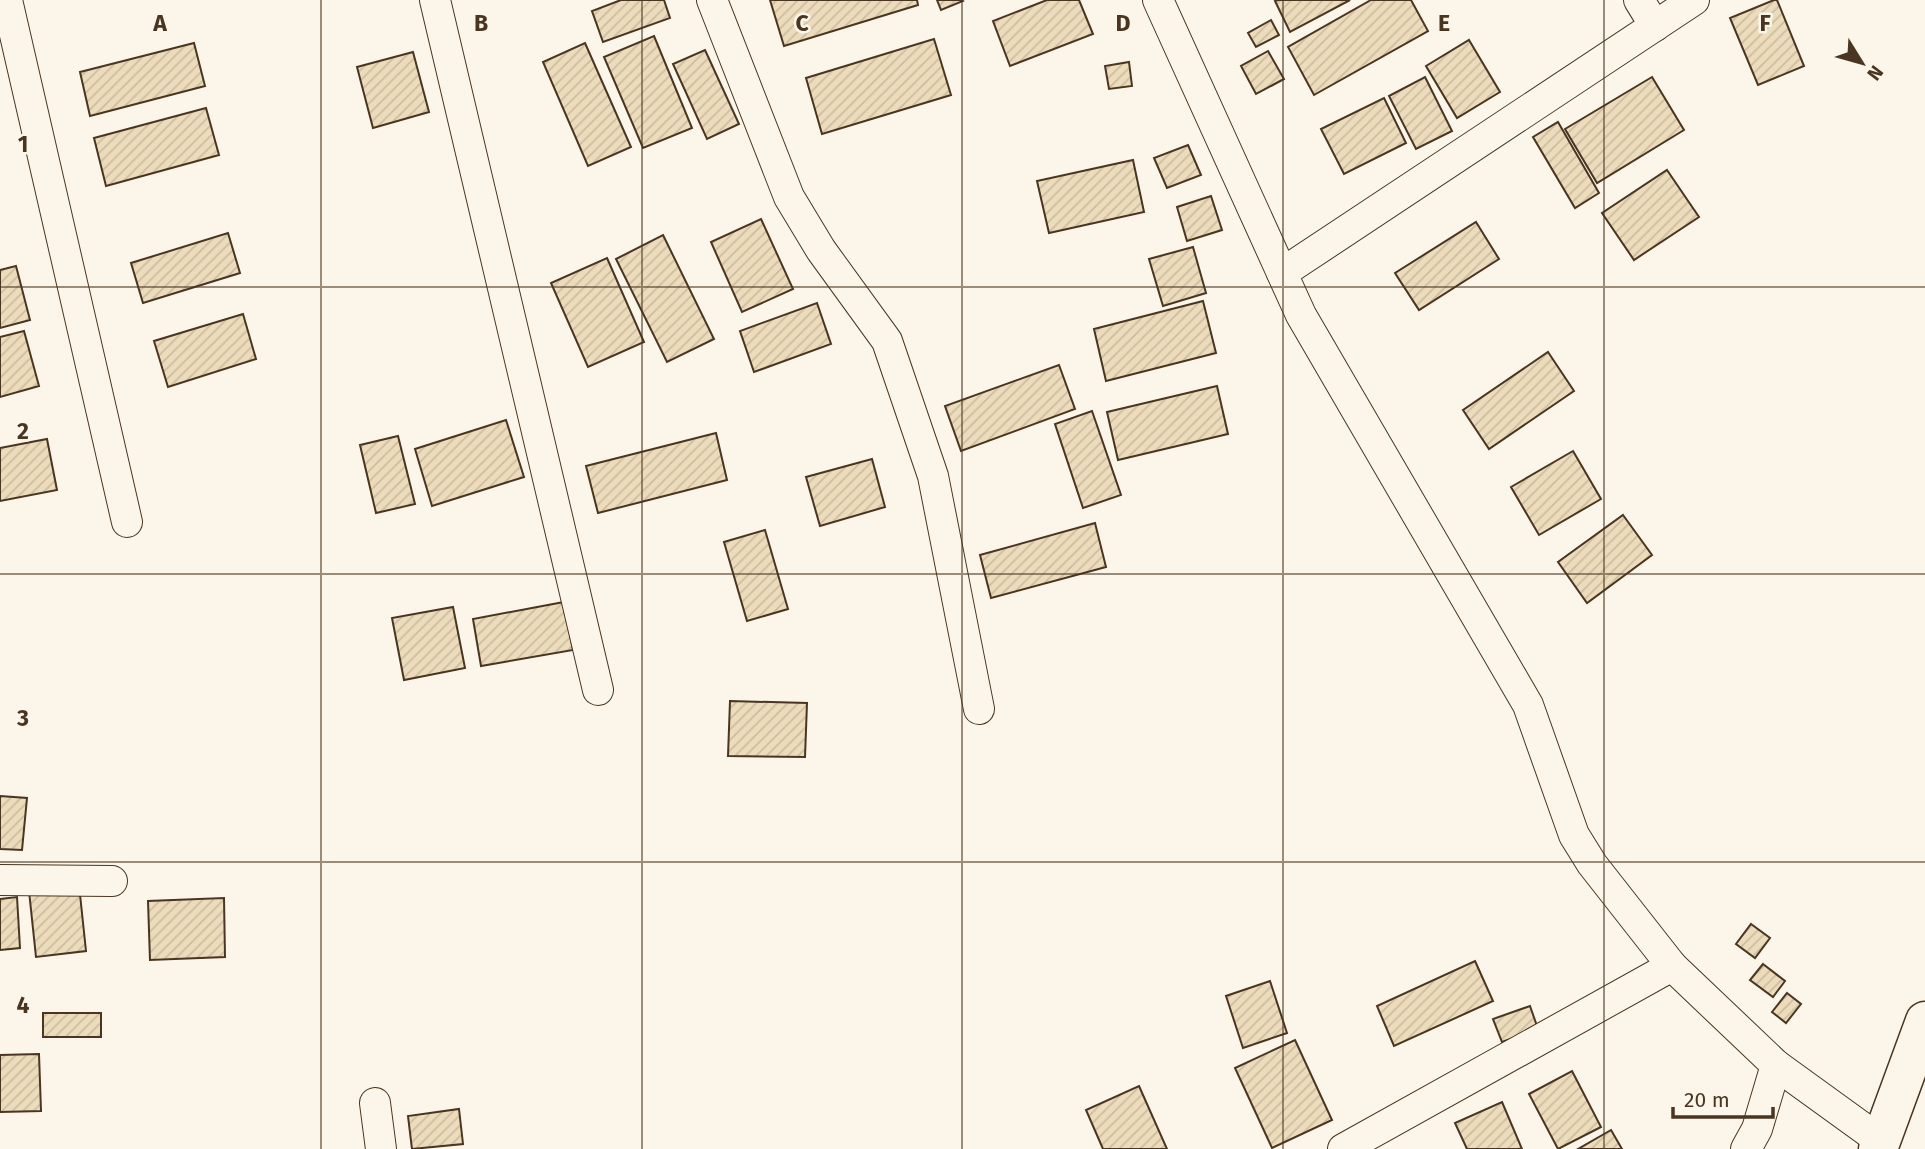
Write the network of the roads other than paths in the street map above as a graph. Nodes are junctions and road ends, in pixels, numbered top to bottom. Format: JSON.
{"nodes":[{"id":1,"x":7,"y":0,"type":"edge"},
{"id":2,"x":435,"y":0,"type":"edge"},
{"id":3,"x":712,"y":0,"type":"edge"},
{"id":4,"x":1158,"y":0,"type":"edge"},
{"id":5,"x":1640,"y":0,"type":"edge"},
{"id":6,"x":1695,"y":0,"type":"edge"},
{"id":7,"x":1655,"y":26,"type":"junction"},
{"id":8,"x":1282,"y":273,"type":"junction"},
{"id":9,"x":127,"y":522,"type":"dead end"},
{"id":10,"x":598,"y":690,"type":"dead end"},
{"id":11,"x":979,"y":709,"type":"dead end"},
{"id":12,"x":0,"y":880,"type":"edge"},
{"id":13,"x":112,"y":881,"type":"dead end"},
{"id":14,"x":1672,"y":966,"type":"junction"},
{"id":15,"x":1925,"y":1021,"type":"edge"},
{"id":16,"x":1776,"y":1065,"type":"junction"},
{"id":17,"x":375,"y":1103,"type":"dead end"},
{"id":18,"x":1879,"y":1145,"type":"edge"},
{"id":19,"x":381,"y":1149,"type":"edge"},
{"id":20,"x":1343,"y":1149,"type":"edge"},
{"id":21,"x":1746,"y":1149,"type":"edge"}],
"edges":[{"from":1,"to":9,"type":"street"},
{"from":2,"to":10,"type":"street"},
{"from":3,"to":11,"type":"street"},
{"from":4,"to":8,"type":"street"},
{"from":5,"to":7,"type":"street"},
{"from":6,"to":7,"type":"street"},
{"from":7,"to":8,"type":"street"},
{"from":8,"to":14,"type":"street"},
{"from":12,"to":13,"type":"street"},
{"from":14,"to":16,"type":"street"},
{"from":14,"to":20,"type":"street"},
{"from":15,"to":18,"type":"highway"},
{"from":16,"to":18,"type":"street"},
{"from":16,"to":21,"type":"street"},
{"from":17,"to":19,"type":"street"}]}
